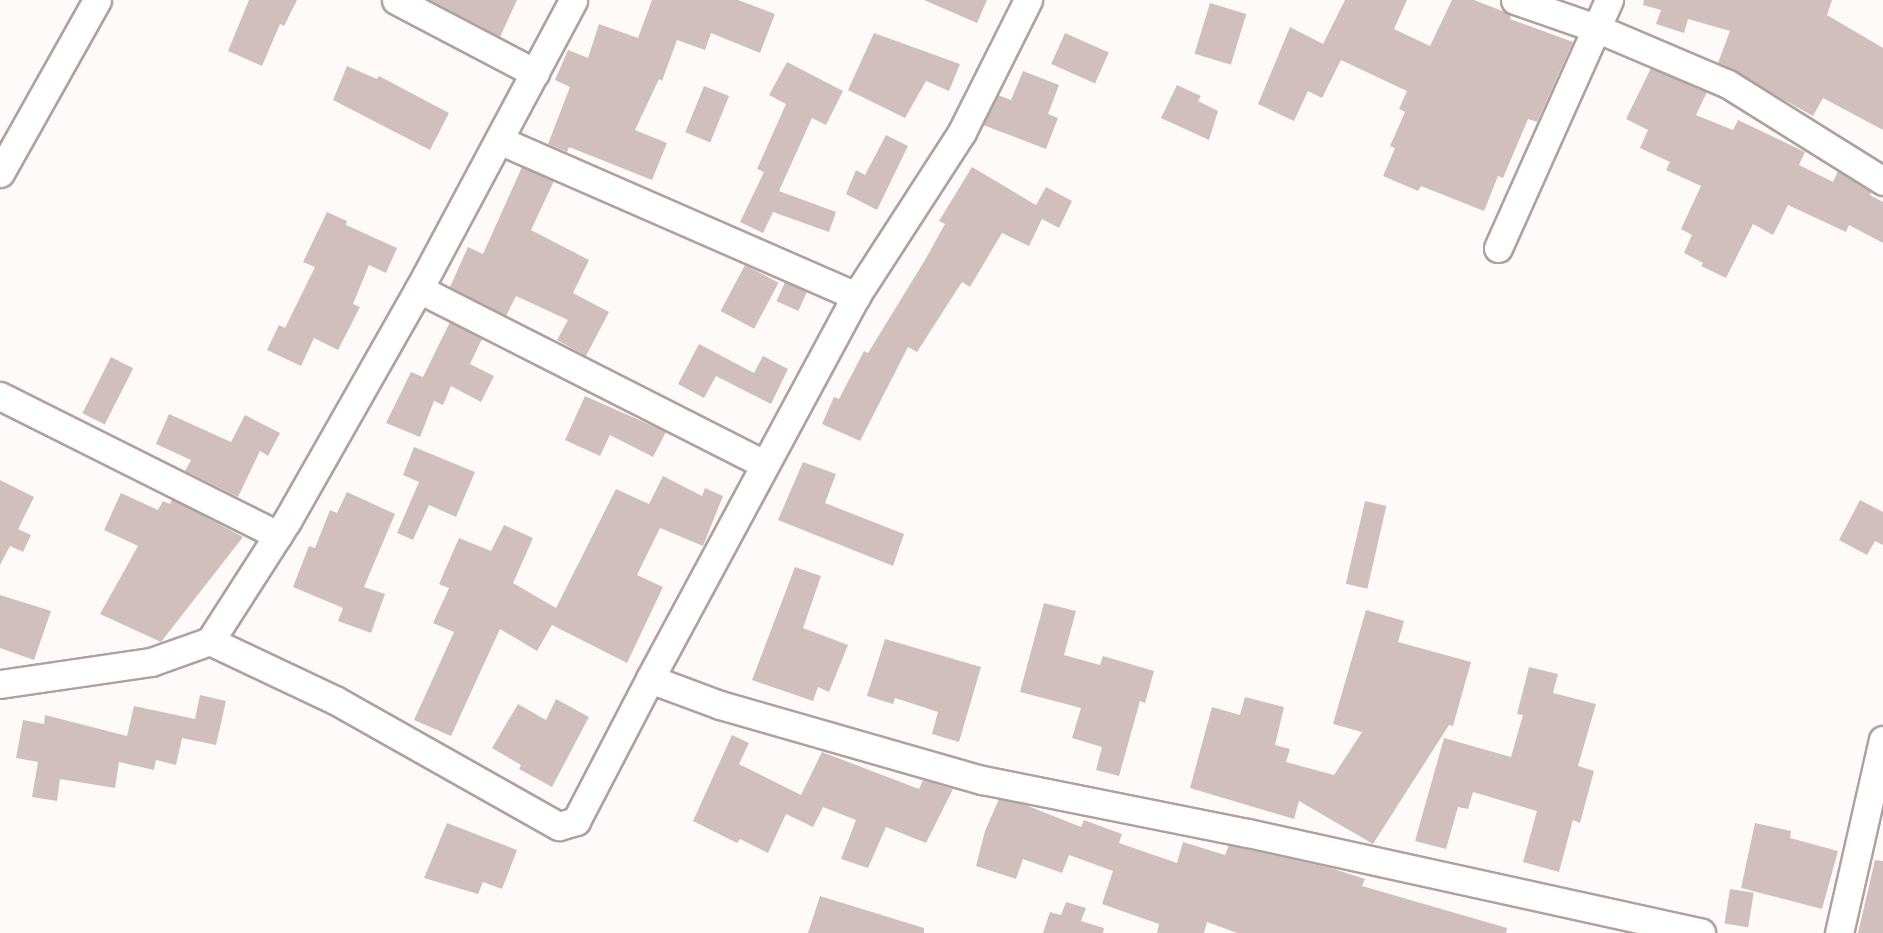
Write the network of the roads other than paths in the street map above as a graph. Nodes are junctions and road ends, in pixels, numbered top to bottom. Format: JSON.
{"nodes":[{"id":1,"x":97,"y":0,"type":"edge"},
{"id":2,"x":396,"y":0,"type":"edge"},
{"id":3,"x":573,"y":0,"type":"edge"},
{"id":4,"x":1028,"y":0,"type":"edge"},
{"id":5,"x":1515,"y":0,"type":"edge"},
{"id":6,"x":1609,"y":0,"type":"edge"},
{"id":7,"x":1596,"y":28,"type":"junction"},
{"id":8,"x":535,"y":73,"type":"junction"},
{"id":9,"x":499,"y":140,"type":"junction"},
{"id":10,"x":0,"y":173,"type":"edge"},
{"id":11,"x":1883,"y":181,"type":"edge"},
{"id":12,"x":1498,"y":248,"type":"dead end"},
{"id":13,"x":419,"y":289,"type":"junction"},
{"id":14,"x":856,"y":296,"type":"junction"},
{"id":15,"x":0,"y":396,"type":"edge"},
{"id":16,"x":764,"y":464,"type":"junction"},
{"id":17,"x":278,"y":535,"type":"junction"},
{"id":18,"x":210,"y":641,"type":"junction"},
{"id":19,"x":650,"y":679,"type":"junction"},
{"id":20,"x":0,"y":684,"type":"edge"},
{"id":21,"x":1883,"y":740,"type":"edge"},
{"id":22,"x":1701,"y":933,"type":"edge"},
{"id":23,"x":1839,"y":933,"type":"edge"}],
"edges":[{"from":1,"to":10,"type":"street"},
{"from":2,"to":8,"type":"street"},
{"from":3,"to":8,"type":"street"},
{"from":4,"to":14,"type":"street"},
{"from":5,"to":7,"type":"street"},
{"from":6,"to":7,"type":"street"},
{"from":7,"to":11,"type":"street"},
{"from":7,"to":12,"type":"street"},
{"from":8,"to":9,"type":"street"},
{"from":9,"to":13,"type":"street"},
{"from":9,"to":14,"type":"street"},
{"from":13,"to":16,"type":"street"},
{"from":13,"to":17,"type":"street"},
{"from":14,"to":16,"type":"street"},
{"from":15,"to":17,"type":"street"},
{"from":16,"to":19,"type":"street"},
{"from":17,"to":18,"type":"street"},
{"from":18,"to":19,"type":"street"},
{"from":18,"to":20,"type":"street"},
{"from":19,"to":22,"type":"street"},
{"from":21,"to":23,"type":"street"}]}
